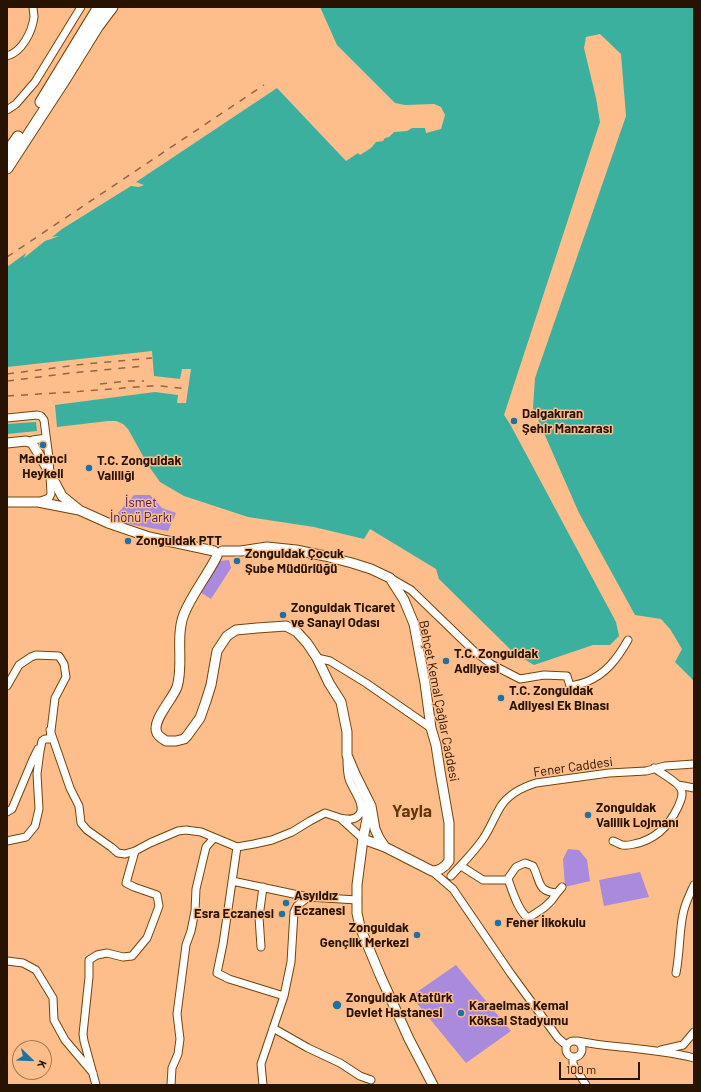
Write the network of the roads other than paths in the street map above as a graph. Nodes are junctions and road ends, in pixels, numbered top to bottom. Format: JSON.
{"nodes":[{"id":1,"x":33,"y":7,"type":"edge"},
{"id":2,"x":81,"y":7,"type":"edge"},
{"id":3,"x":99,"y":7,"type":"edge"},
{"id":4,"x":112,"y":7,"type":"edge"},
{"id":5,"x":7,"y":56,"type":"edge"},
{"id":6,"x":7,"y":110,"type":"edge"},
{"id":7,"x":7,"y":153,"type":"edge"},
{"id":8,"x":7,"y":168,"type":"edge"},
{"id":9,"x":7,"y":418,"type":"edge"},
{"id":10,"x":45,"y":435,"type":"junction"},
{"id":11,"x":28,"y":442,"type":"junction"},
{"id":12,"x":7,"y":443,"type":"edge"},
{"id":13,"x":50,"y":473,"type":"junction"},
{"id":14,"x":7,"y":502,"type":"edge"},
{"id":15,"x":38,"y":502,"type":"junction"},
{"id":16,"x":79,"y":510,"type":"junction"},
{"id":17,"x":217,"y":553,"type":"junction"},
{"id":18,"x":390,"y":578,"type":"junction"},
{"id":19,"x":628,"y":640,"type":"dead end"},
{"id":20,"x":317,"y":658,"type":"junction"},
{"id":21,"x":7,"y":686,"type":"edge"},
{"id":22,"x":431,"y":728,"type":"junction"},
{"id":23,"x":50,"y":730,"type":"junction"},
{"id":24,"x":42,"y":741,"type":"junction"},
{"id":25,"x":347,"y":755,"type":"junction"},
{"id":26,"x":694,"y":764,"type":"edge"},
{"id":27,"x":654,"y":768,"type":"junction"},
{"id":28,"x":678,"y":785,"type":"junction"},
{"id":29,"x":694,"y":788,"type":"edge"},
{"id":30,"x":365,"y":793,"type":"junction"},
{"id":31,"x":7,"y":812,"type":"edge"},
{"id":32,"x":340,"y":818,"type":"junction"},
{"id":33,"x":214,"y":838,"type":"junction"},
{"id":34,"x":363,"y":839,"type":"junction"},
{"id":35,"x":7,"y":841,"type":"edge"},
{"id":36,"x":613,"y":841,"type":"dead end"},
{"id":37,"x":237,"y":847,"type":"junction"},
{"id":38,"x":386,"y":847,"type":"junction"},
{"id":39,"x":135,"y":851,"type":"junction"},
{"id":40,"x":361,"y":853,"type":"junction"},
{"id":41,"x":449,"y":861,"type":"junction"},
{"id":42,"x":461,"y":866,"type":"junction"},
{"id":43,"x":432,"y":870,"type":"junction"},
{"id":44,"x":451,"y":876,"type":"junction"},
{"id":45,"x":508,"y":879,"type":"junction"},
{"id":46,"x":232,"y":881,"type":"junction"},
{"id":47,"x":694,"y":884,"type":"edge"},
{"id":48,"x":263,"y":888,"type":"junction"},
{"id":49,"x":453,"y":888,"type":"junction"},
{"id":50,"x":308,"y":897,"type":"junction"},
{"id":51,"x":357,"y":900,"type":"junction"},
{"id":52,"x":261,"y":947,"type":"dead end"},
{"id":53,"x":7,"y":961,"type":"edge"},
{"id":54,"x":676,"y":973,"type":"dead end"},
{"id":55,"x":284,"y":996,"type":"junction"},
{"id":56,"x":273,"y":1028,"type":"junction"},
{"id":57,"x":694,"y":1032,"type":"edge"},
{"id":58,"x":577,"y":1041,"type":"junction"},
{"id":59,"x":566,"y":1045,"type":"junction"},
{"id":60,"x":657,"y":1051,"type":"junction"},
{"id":61,"x":573,"y":1057,"type":"junction"},
{"id":62,"x":694,"y":1058,"type":"edge"},
{"id":63,"x":94,"y":1074,"type":"junction"},
{"id":64,"x":371,"y":1080,"type":"dead end"},
{"id":65,"x":96,"y":1085,"type":"edge"},
{"id":66,"x":171,"y":1085,"type":"edge"},
{"id":67,"x":264,"y":1085,"type":"edge"},
{"id":68,"x":433,"y":1085,"type":"edge"},
{"id":69,"x":586,"y":1085,"type":"edge"}],
"edges":[{"from":1,"to":5,"type":"street"},
{"from":2,"to":6,"type":"street"},
{"from":3,"to":7,"type":"highway"},
{"from":4,"to":8,"type":"highway"},
{"from":9,"to":10,"type":"street"},
{"from":10,"to":11,"type":"street"},
{"from":10,"to":13,"type":"street"},
{"from":11,"to":12,"type":"main road"},
{"from":11,"to":13,"type":"main road"},
{"from":13,"to":15,"type":"street"},
{"from":13,"to":16,"type":"main road"},
{"from":14,"to":15,"type":"main road"},
{"from":15,"to":16,"type":"main road"},
{"from":16,"to":17,"type":"main road"},
{"from":17,"to":18,"type":"main road"},
{"from":17,"to":20,"type":"main road"},
{"from":18,"to":19,"type":"street"},
{"from":18,"to":22,"type":"main road","name":"Behçet Kemal Çağlar Caddesi"},
{"from":20,"to":22,"type":"street"},
{"from":20,"to":25,"type":"main road"},
{"from":21,"to":23,"type":"street"},
{"from":22,"to":41,"type":"main road","name":"Behçet Kemal Çağlar Caddesi"},
{"from":23,"to":24,"type":"street"},
{"from":23,"to":39,"type":"street"},
{"from":24,"to":31,"type":"street"},
{"from":24,"to":35,"type":"street"},
{"from":25,"to":30,"type":"main road"},
{"from":25,"to":32,"type":"street"},
{"from":26,"to":27,"type":"street","name":"Fener Caddesi"},
{"from":27,"to":28,"type":"street"},
{"from":27,"to":42,"type":"street","name":"Fener Caddesi"},
{"from":28,"to":29,"type":"street"},
{"from":28,"to":36,"type":"street"},
{"from":30,"to":34,"type":"main road"},
{"from":30,"to":38,"type":"main road"},
{"from":32,"to":34,"type":"street"},
{"from":32,"to":37,"type":"street"},
{"from":33,"to":37,"type":"street"},
{"from":33,"to":39,"type":"street"},
{"from":33,"to":66,"type":"street"},
{"from":34,"to":38,"type":"main road"},
{"from":34,"to":40,"type":"main road"},
{"from":37,"to":46,"type":"street"},
{"from":38,"to":40,"type":"main road"},
{"from":38,"to":43,"type":"main road"},
{"from":39,"to":63,"type":"street"},
{"from":40,"to":51,"type":"main road"},
{"from":41,"to":43,"type":"main road"},
{"from":41,"to":44,"type":"street"},
{"from":42,"to":44,"type":"street","name":"Fener Caddesi"},
{"from":42,"to":45,"type":"street"},
{"from":43,"to":49,"type":"street"},
{"from":44,"to":49,"type":"street"},
{"from":45,"to":45,"type":"street"},
{"from":46,"to":48,"type":"street"},
{"from":46,"to":55,"type":"street"},
{"from":47,"to":54,"type":"street"},
{"from":48,"to":50,"type":"street"},
{"from":48,"to":52,"type":"street"},
{"from":49,"to":59,"type":"street"},
{"from":50,"to":51,"type":"street"},
{"from":50,"to":55,"type":"street"},
{"from":51,"to":68,"type":"main road"},
{"from":53,"to":63,"type":"street"},
{"from":55,"to":56,"type":"street"},
{"from":56,"to":64,"type":"street"},
{"from":56,"to":67,"type":"street"},
{"from":57,"to":60,"type":"street"},
{"from":58,"to":59,"type":"street"},
{"from":58,"to":60,"type":"street"},
{"from":58,"to":61,"type":"street"},
{"from":59,"to":61,"type":"street"},
{"from":60,"to":62,"type":"street"},
{"from":61,"to":69,"type":"street"},
{"from":63,"to":65,"type":"street"}]}
